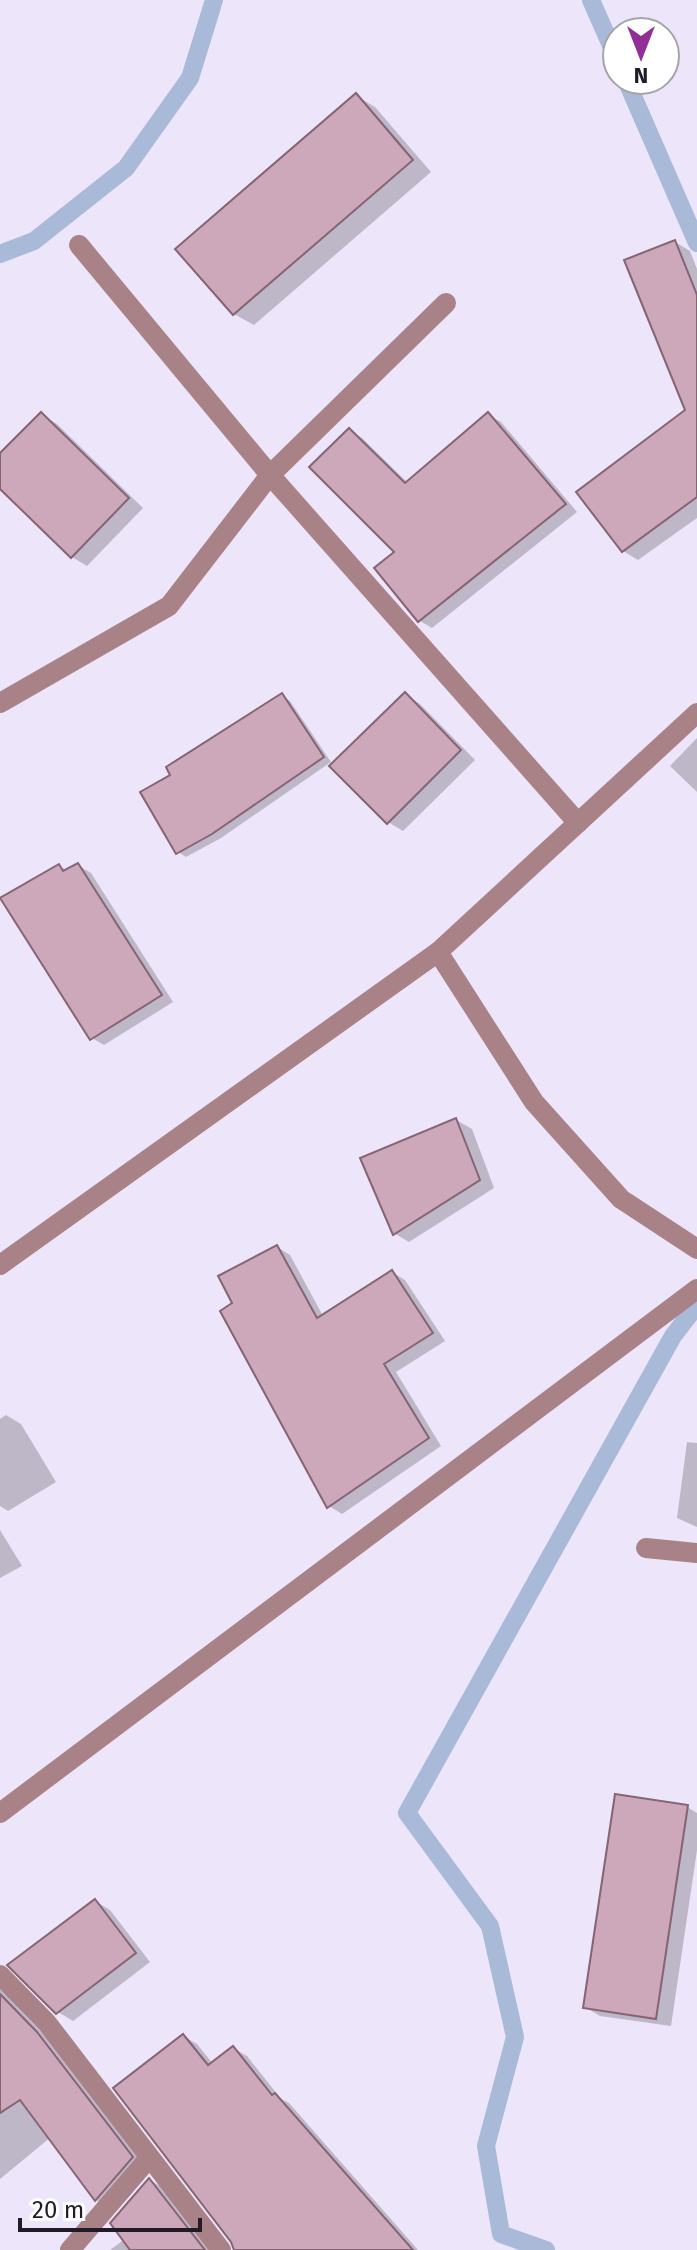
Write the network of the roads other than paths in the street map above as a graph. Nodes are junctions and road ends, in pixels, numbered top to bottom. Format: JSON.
{"nodes":[{"id":1,"x":79,"y":245,"type":"dead end"},
{"id":2,"x":446,"y":303,"type":"dead end"},
{"id":3,"x":270,"y":475,"type":"junction"},
{"id":4,"x":0,"y":703,"type":"edge"},
{"id":5,"x":697,"y":713,"type":"edge"},
{"id":6,"x":578,"y":823,"type":"junction"},
{"id":7,"x":438,"y":952,"type":"junction"},
{"id":8,"x":697,"y":1249,"type":"edge"},
{"id":9,"x":0,"y":1265,"type":"edge"},
{"id":10,"x":697,"y":1289,"type":"edge"},
{"id":11,"x":646,"y":1548,"type":"dead end"},
{"id":12,"x":697,"y":1553,"type":"edge"},
{"id":13,"x":0,"y":1813,"type":"edge"},
{"id":14,"x":0,"y":1975,"type":"edge"},
{"id":15,"x":149,"y":2158,"type":"junction"},
{"id":16,"x":70,"y":2250,"type":"edge"},
{"id":17,"x":221,"y":2250,"type":"edge"}],
"edges":[{"from":1,"to":3,"type":"street"},
{"from":2,"to":3,"type":"street"},
{"from":3,"to":4,"type":"street"},
{"from":3,"to":6,"type":"street"},
{"from":5,"to":6,"type":"street"},
{"from":6,"to":7,"type":"street"},
{"from":7,"to":8,"type":"street"},
{"from":7,"to":9,"type":"street"},
{"from":10,"to":13,"type":"street"},
{"from":11,"to":12,"type":"street"},
{"from":14,"to":15,"type":"street"},
{"from":15,"to":16,"type":"street"},
{"from":15,"to":17,"type":"street"}]}
